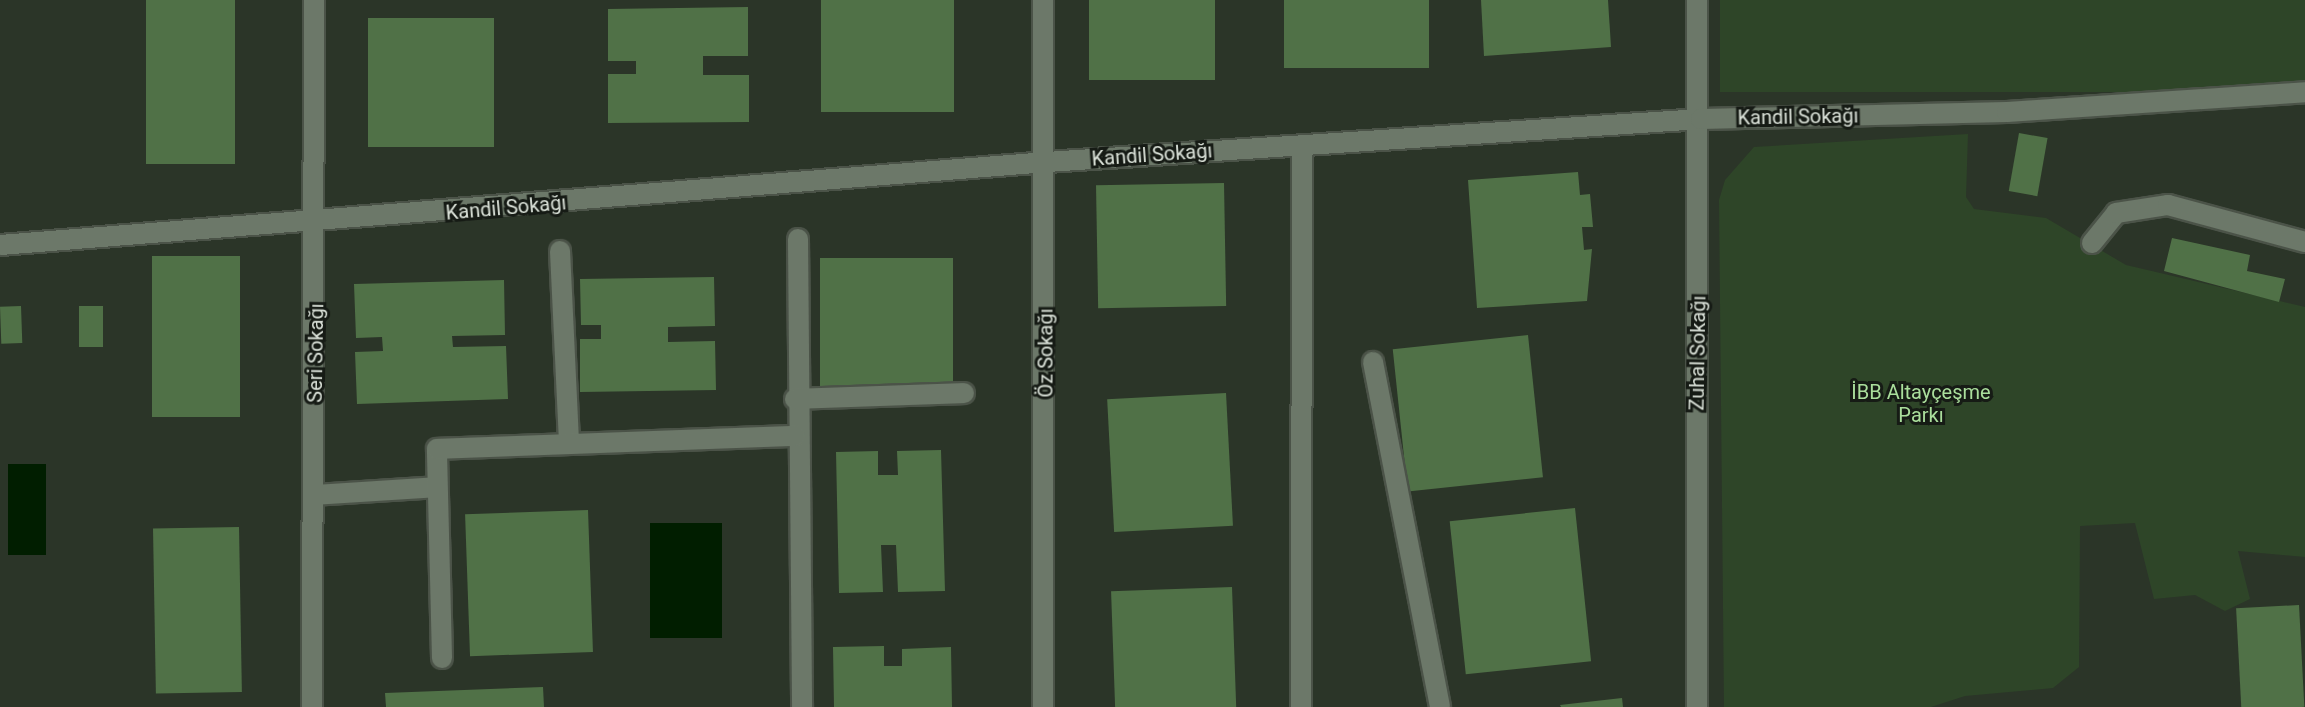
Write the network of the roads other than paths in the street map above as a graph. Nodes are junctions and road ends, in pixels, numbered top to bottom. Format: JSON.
{"nodes":[{"id":1,"x":314,"y":0,"type":"edge"},
{"id":2,"x":1043,"y":0,"type":"edge"},
{"id":3,"x":1697,"y":0,"type":"edge"},
{"id":4,"x":2305,"y":92,"type":"edge"},
{"id":5,"x":1701,"y":119,"type":"junction"},
{"id":6,"x":1302,"y":145,"type":"junction"},
{"id":7,"x":1047,"y":162,"type":"junction"},
{"id":8,"x":317,"y":224,"type":"junction"},
{"id":9,"x":798,"y":239,"type":"dead end"},
{"id":10,"x":2305,"y":242,"type":"edge"},
{"id":11,"x":2092,"y":243,"type":"dead end"},
{"id":12,"x":0,"y":245,"type":"edge"},
{"id":13,"x":560,"y":251,"type":"dead end"},
{"id":14,"x":1373,"y":362,"type":"dead end"},
{"id":15,"x":964,"y":393,"type":"dead end"},
{"id":16,"x":795,"y":399,"type":"junction"},
{"id":17,"x":795,"y":436,"type":"junction"},
{"id":18,"x":569,"y":443,"type":"junction"},
{"id":19,"x":437,"y":487,"type":"junction"},
{"id":20,"x":314,"y":495,"type":"junction"},
{"id":21,"x":442,"y":658,"type":"dead end"},
{"id":22,"x":312,"y":707,"type":"edge"},
{"id":23,"x":802,"y":707,"type":"edge"},
{"id":24,"x":1043,"y":707,"type":"edge"},
{"id":25,"x":1301,"y":707,"type":"edge"},
{"id":26,"x":1440,"y":707,"type":"edge"},
{"id":27,"x":1697,"y":707,"type":"edge"}],
"edges":[{"from":1,"to":8,"type":"street","name":"Seri Sokağı"},
{"from":2,"to":7,"type":"street","name":"Öz Sokağı"},
{"from":3,"to":5,"type":"street","name":"Zuhal Sokağı"},
{"from":4,"to":5,"type":"street","name":"Kandil Sokağı"},
{"from":5,"to":6,"type":"street","name":"Kandil Sokağı"},
{"from":5,"to":27,"type":"street","name":"Zuhal Sokağı"},
{"from":6,"to":7,"type":"street","name":"Kandil Sokağı"},
{"from":6,"to":25,"type":"street"},
{"from":7,"to":8,"type":"street","name":"Kandil Sokağı"},
{"from":7,"to":24,"type":"street","name":"Öz Sokağı"},
{"from":8,"to":12,"type":"street","name":"Kandil Sokağı"},
{"from":8,"to":20,"type":"street","name":"Seri Sokağı"},
{"from":9,"to":16,"type":"street"},
{"from":10,"to":11,"type":"street"},
{"from":13,"to":18,"type":"street"},
{"from":14,"to":26,"type":"street"},
{"from":15,"to":16,"type":"street"},
{"from":16,"to":17,"type":"street"},
{"from":17,"to":18,"type":"street"},
{"from":17,"to":23,"type":"street"},
{"from":18,"to":19,"type":"street"},
{"from":19,"to":20,"type":"street"},
{"from":19,"to":21,"type":"street"},
{"from":20,"to":22,"type":"street","name":"Seri Sokağı"}]}
